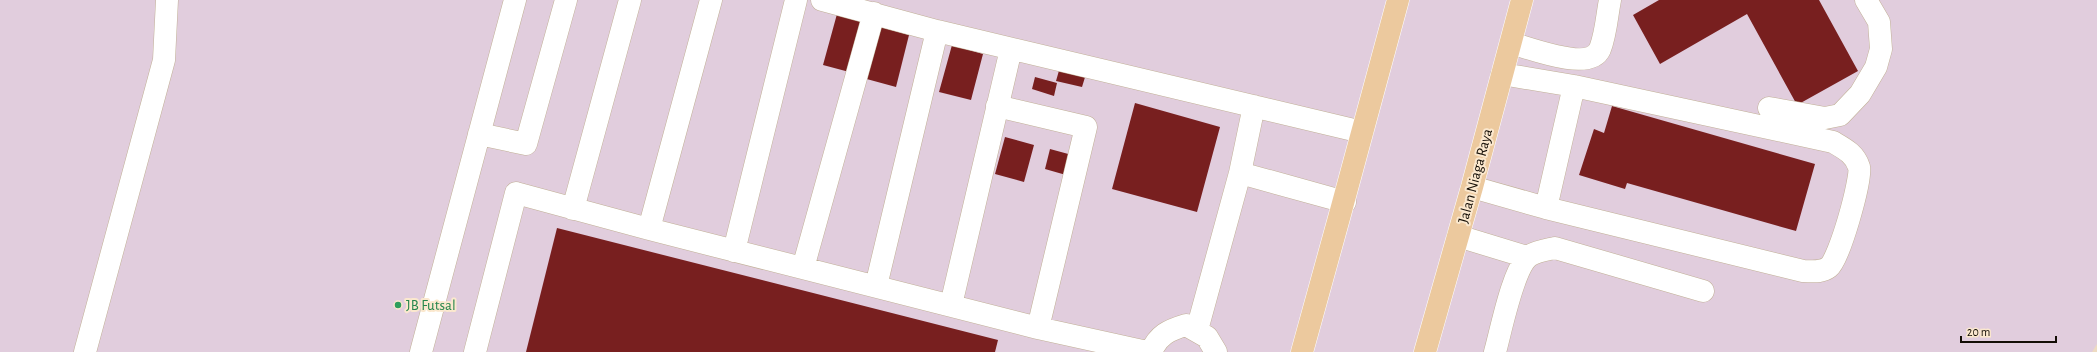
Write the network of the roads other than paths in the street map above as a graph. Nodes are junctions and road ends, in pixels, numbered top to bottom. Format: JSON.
{"nodes":[{"id":1,"x":167,"y":0,"type":"edge"},
{"id":2,"x":515,"y":0,"type":"edge"},
{"id":3,"x":566,"y":0,"type":"edge"},
{"id":4,"x":630,"y":0,"type":"edge"},
{"id":5,"x":711,"y":0,"type":"edge"},
{"id":6,"x":796,"y":0,"type":"edge"},
{"id":7,"x":822,"y":0,"type":"edge"},
{"id":8,"x":1398,"y":0,"type":"edge"},
{"id":9,"x":1522,"y":0,"type":"edge"},
{"id":10,"x":1610,"y":0,"type":"edge"},
{"id":11,"x":1866,"y":0,"type":"edge"},
{"id":12,"x":874,"y":12,"type":"junction"},
{"id":13,"x":937,"y":31,"type":"junction"},
{"id":14,"x":1510,"y":43,"type":"junction"},
{"id":15,"x":1011,"y":49,"type":"junction"},
{"id":16,"x":1502,"y":74,"type":"junction"},
{"id":17,"x":1574,"y":86,"type":"junction"},
{"id":18,"x":997,"y":106,"type":"junction"},
{"id":19,"x":1254,"y":106,"type":"junction"},
{"id":20,"x":1769,"y":108,"type":"dead end"},
{"id":21,"x":1362,"y":132,"type":"junction"},
{"id":22,"x":479,"y":134,"type":"junction"},
{"id":23,"x":1240,"y":173,"type":"junction"},
{"id":24,"x":1472,"y":188,"type":"junction"},
{"id":25,"x":1345,"y":202,"type":"junction"},
{"id":26,"x":1546,"y":208,"type":"junction"},
{"id":27,"x":573,"y":209,"type":"junction"},
{"id":28,"x":649,"y":229,"type":"junction"},
{"id":29,"x":1458,"y":236,"type":"junction"},
{"id":30,"x":734,"y":251,"type":"junction"},
{"id":31,"x":1527,"y":257,"type":"junction"},
{"id":32,"x":803,"y":268,"type":"junction"},
{"id":33,"x":876,"y":286,"type":"junction"},
{"id":34,"x":1703,"y":291,"type":"dead end"},
{"id":35,"x":951,"y":305,"type":"junction"},
{"id":36,"x":1038,"y":328,"type":"junction"},
{"id":37,"x":1198,"y":330,"type":"junction"},
{"id":38,"x":85,"y":352,"type":"edge"},
{"id":39,"x":421,"y":352,"type":"edge"},
{"id":40,"x":475,"y":352,"type":"edge"},
{"id":41,"x":1147,"y":352,"type":"edge"},
{"id":42,"x":1151,"y":352,"type":"edge"},
{"id":43,"x":1216,"y":352,"type":"edge"},
{"id":44,"x":1302,"y":352,"type":"edge"},
{"id":45,"x":1425,"y":352,"type":"edge"},
{"id":46,"x":1495,"y":352,"type":"edge"}],
"edges":[{"from":1,"to":38,"type":"lane"},
{"from":2,"to":22,"type":"lane"},
{"from":3,"to":22,"type":"lane"},
{"from":4,"to":27,"type":"lane"},
{"from":5,"to":28,"type":"lane"},
{"from":6,"to":30,"type":"lane"},
{"from":7,"to":12,"type":"lane"},
{"from":8,"to":21,"type":"main road"},
{"from":9,"to":14,"type":"main road","name":"Jalan Niaga Raya"},
{"from":10,"to":14,"type":"lane"},
{"from":11,"to":20,"type":"lane"},
{"from":12,"to":13,"type":"lane"},
{"from":12,"to":32,"type":"lane"},
{"from":13,"to":15,"type":"lane"},
{"from":13,"to":33,"type":"lane"},
{"from":14,"to":16,"type":"main road","name":"Jalan Niaga Raya"},
{"from":15,"to":18,"type":"lane"},
{"from":15,"to":19,"type":"lane"},
{"from":16,"to":17,"type":"lane"},
{"from":16,"to":24,"type":"main road","name":"Jalan Niaga Raya"},
{"from":17,"to":26,"type":"lane"},
{"from":17,"to":26,"type":"lane"},
{"from":18,"to":35,"type":"lane"},
{"from":18,"to":36,"type":"lane"},
{"from":19,"to":21,"type":"lane"},
{"from":19,"to":23,"type":"lane"},
{"from":21,"to":25,"type":"main road"},
{"from":22,"to":39,"type":"lane"},
{"from":23,"to":25,"type":"lane"},
{"from":23,"to":37,"type":"lane"},
{"from":24,"to":26,"type":"lane"},
{"from":24,"to":29,"type":"main road","name":"Jalan Niaga Raya"},
{"from":25,"to":44,"type":"main road"},
{"from":27,"to":28,"type":"lane"},
{"from":27,"to":40,"type":"lane"},
{"from":28,"to":30,"type":"lane"},
{"from":29,"to":31,"type":"lane"},
{"from":29,"to":45,"type":"main road","name":"Jalan Niaga Raya"},
{"from":30,"to":32,"type":"lane"},
{"from":31,"to":34,"type":"lane"},
{"from":31,"to":46,"type":"lane"},
{"from":32,"to":33,"type":"lane"},
{"from":33,"to":35,"type":"lane"},
{"from":35,"to":36,"type":"lane"},
{"from":36,"to":41,"type":"lane"},
{"from":37,"to":42,"type":"lane"},
{"from":37,"to":43,"type":"lane"}]}
